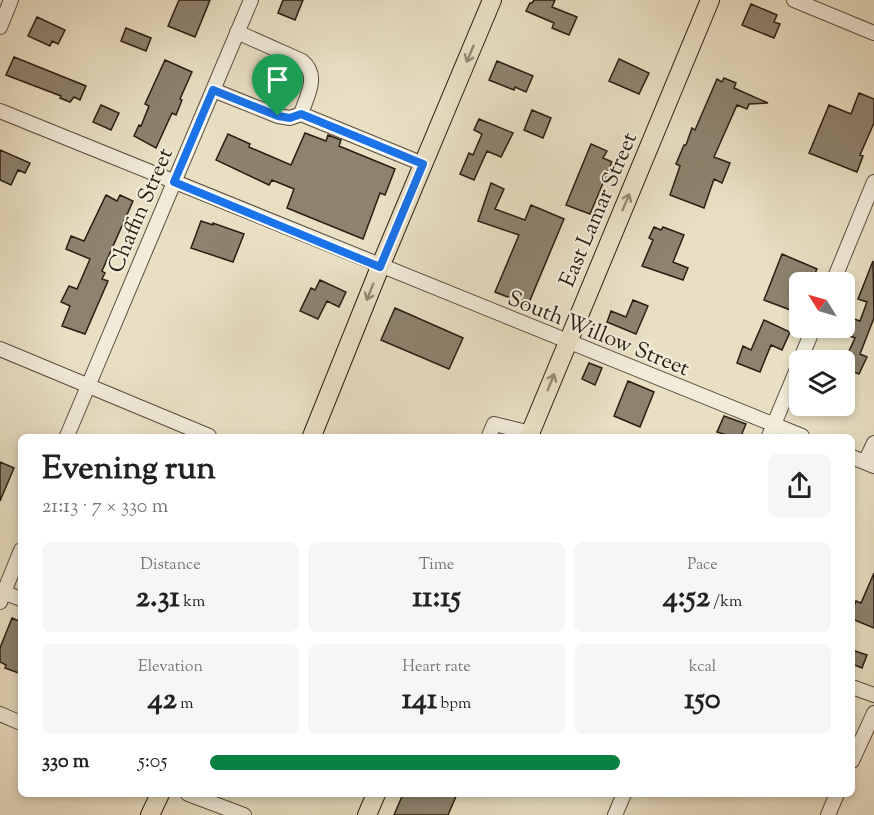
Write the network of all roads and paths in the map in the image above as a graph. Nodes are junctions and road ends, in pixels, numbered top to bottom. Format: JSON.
{"nodes":[{"id":1,"x":11,"y":0,"type":"edge"},
{"id":2,"x":251,"y":0,"type":"edge"},
{"id":3,"x":492,"y":0,"type":"edge"},
{"id":4,"x":710,"y":0,"type":"edge"},
{"id":5,"x":794,"y":0,"type":"edge"},
{"id":6,"x":0,"y":27,"type":"edge"},
{"id":7,"x":237,"y":32,"type":"junction"},
{"id":8,"x":874,"y":33,"type":"edge"},
{"id":9,"x":213,"y":90,"type":"junction"},
{"id":10,"x":0,"y":111,"type":"edge"},
{"id":11,"x":301,"y":114,"type":"junction"},
{"id":12,"x":423,"y":164,"type":"junction"},
{"id":13,"x":174,"y":182,"type":"junction"},
{"id":14,"x":874,"y":182,"type":"edge"},
{"id":15,"x":380,"y":267,"type":"junction"},
{"id":16,"x":836,"y":272,"type":"edge"},
{"id":17,"x":568,"y":342,"type":"junction"},
{"id":18,"x":0,"y":348,"type":"edge"},
{"id":19,"x":88,"y":385,"type":"junction"},
{"id":20,"x":789,"y":388,"type":"edge"},
{"id":21,"x":771,"y":431,"type":"edge"},
{"id":22,"x":68,"y":434,"type":"edge"},
{"id":23,"x":205,"y":434,"type":"edge"},
{"id":24,"x":313,"y":434,"type":"edge"},
{"id":25,"x":490,"y":434,"type":"edge"},
{"id":26,"x":527,"y":434,"type":"edge"},
{"id":27,"x":530,"y":434,"type":"edge"},
{"id":28,"x":790,"y":434,"type":"edge"},
{"id":29,"x":874,"y":443,"type":"edge"},
{"id":30,"x":864,"y":462,"type":"edge"},
{"id":31,"x":18,"y":557,"type":"edge"},
{"id":32,"x":1,"y":595,"type":"edge"},
{"id":33,"x":18,"y":598,"type":"edge"},
{"id":34,"x":855,"y":688,"type":"edge"},
{"id":35,"x":874,"y":695,"type":"edge"},
{"id":36,"x":874,"y":713,"type":"edge"},
{"id":37,"x":0,"y":714,"type":"edge"},
{"id":38,"x":18,"y":722,"type":"edge"},
{"id":39,"x":855,"y":754,"type":"edge"},
{"id":40,"x":159,"y":797,"type":"edge"},
{"id":41,"x":196,"y":797,"type":"edge"},
{"id":42,"x":375,"y":797,"type":"edge"},
{"id":43,"x":623,"y":797,"type":"edge"},
{"id":44,"x":836,"y":797,"type":"edge"},
{"id":45,"x":150,"y":815,"type":"edge"},
{"id":46,"x":244,"y":815,"type":"edge"},
{"id":47,"x":367,"y":815,"type":"edge"},
{"id":48,"x":615,"y":815,"type":"edge"},
{"id":49,"x":828,"y":815,"type":"edge"}],
"edges":[{"from":1,"to":6,"type":"street"},
{"from":2,"to":7,"type":"street","name":"Chaffin Street"},
{"from":3,"to":12,"type":"main road","one_way":true},
{"from":17,"to":4,"type":"main road","name":"East Lamar Street","one_way":true},
{"from":5,"to":8,"type":"street"},
{"from":7,"to":9,"type":"street","name":"Chaffin Street"},
{"from":7,"to":11,"type":"street"},
{"from":9,"to":11,"type":"street"},
{"from":9,"to":13,"type":"street","name":"Chaffin Street"},
{"from":10,"to":13,"type":"street","name":"South Willow Street"},
{"from":11,"to":12,"type":"street"},
{"from":12,"to":15,"type":"main road"},
{"from":13,"to":15,"type":"street","name":"South Willow Street"},
{"from":13,"to":19,"type":"street","name":"Chaffin Street"},
{"from":14,"to":16,"type":"street"},
{"from":15,"to":17,"type":"street","name":"South Willow Street"},
{"from":15,"to":24,"type":"main road","one_way":true},
{"from":17,"to":21,"type":"street","name":"South Willow Street"},
{"from":27,"to":17,"type":"main road","name":"East Lamar Street","one_way":true},
{"from":18,"to":19,"type":"street"},
{"from":19,"to":22,"type":"street","name":"Chaffin Street"},
{"from":19,"to":23,"type":"street"},
{"from":20,"to":21,"type":"street"},
{"from":21,"to":28,"type":"street","name":"South Willow Street"},
{"from":25,"to":26,"type":"street"},
{"from":29,"to":30,"type":"street"},
{"from":31,"to":32,"type":"street"},
{"from":32,"to":33,"type":"street"},
{"from":34,"to":35,"type":"street"},
{"from":36,"to":39,"type":"street"},
{"from":37,"to":38,"type":"street"},
{"from":40,"to":45,"type":"main road"},
{"from":41,"to":46,"type":"street"},
{"from":42,"to":47,"type":"main road"},
{"from":43,"to":48,"type":"street"},
{"from":44,"to":49,"type":"street"}]}
